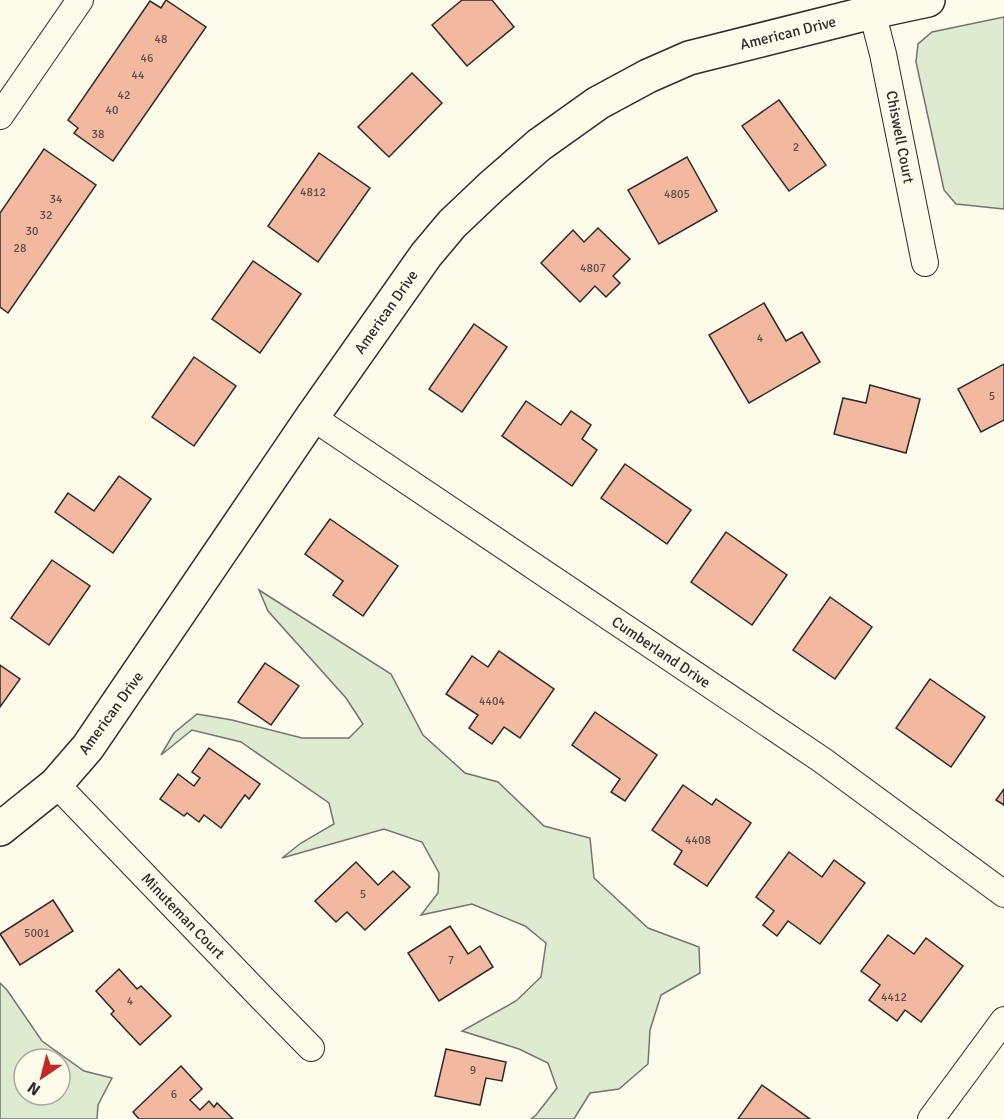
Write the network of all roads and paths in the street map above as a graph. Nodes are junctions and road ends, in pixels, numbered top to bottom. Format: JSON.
{"nodes":[{"id":1,"x":80,"y":0,"type":"edge"},
{"id":2,"x":928,"y":0,"type":"edge"},
{"id":3,"x":871,"y":6,"type":"edge"},
{"id":4,"x":0,"y":116,"type":"edge"},
{"id":5,"x":925,"y":263,"type":"dead end"},
{"id":6,"x":312,"y":417,"type":"junction"},
{"id":7,"x":56,"y":784,"type":"junction"},
{"id":8,"x":0,"y":829,"type":"edge"},
{"id":9,"x":1004,"y":894,"type":"edge"},
{"id":10,"x":1004,"y":1020,"type":"edge"},
{"id":11,"x":311,"y":1047,"type":"dead end"},
{"id":12,"x":931,"y":1119,"type":"edge"}],
"edges":[{"from":1,"to":4,"type":"street"},
{"from":2,"to":3,"type":"street","name":"American Drive"},
{"from":3,"to":5,"type":"street","name":"Chiswell Court"},
{"from":3,"to":6,"type":"street","name":"American Drive"},
{"from":6,"to":7,"type":"street","name":"American Drive"},
{"from":6,"to":9,"type":"street","name":"Cumberland Drive"},
{"from":7,"to":8,"type":"street","name":"American Drive"},
{"from":7,"to":11,"type":"street","name":"Minuteman Court"},
{"from":10,"to":12,"type":"street"}]}
